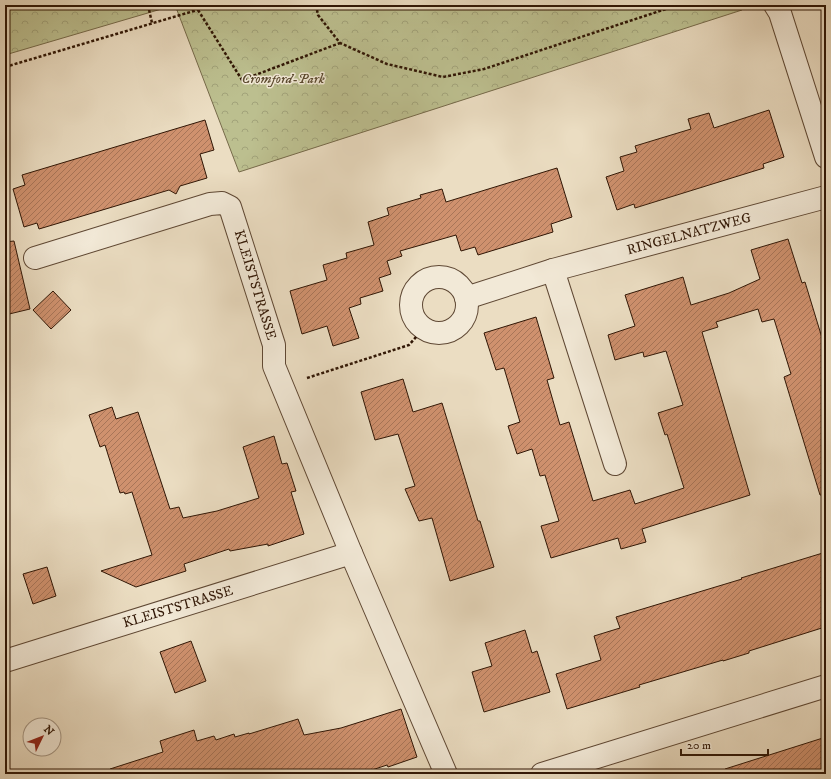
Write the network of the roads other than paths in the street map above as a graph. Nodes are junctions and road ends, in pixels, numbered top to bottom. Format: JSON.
{"nodes":[{"id":1,"x":775,"y":5,"type":"edge"},
{"id":2,"x":826,"y":157,"type":"edge"},
{"id":3,"x":826,"y":197,"type":"edge"},
{"id":4,"x":35,"y":258,"type":"dead end"},
{"id":5,"x":553,"y":270,"type":"junction"},
{"id":6,"x":466,"y":298,"type":"junction"},
{"id":7,"x":615,"y":464,"type":"dead end"},
{"id":8,"x":351,"y":553,"type":"junction"},
{"id":9,"x":5,"y":661,"type":"edge"},
{"id":10,"x":826,"y":686,"type":"edge"},
{"id":11,"x":446,"y":774,"type":"edge"},
{"id":12,"x":542,"y":774,"type":"edge"}],
"edges":[{"from":1,"to":2,"type":"street"},
{"from":3,"to":5,"type":"street","name":"RINGELNATZWEG"},
{"from":4,"to":8,"type":"street","name":"KLEISTSTRASSE"},
{"from":5,"to":6,"type":"street","name":"RINGELNATZWEG"},
{"from":5,"to":7,"type":"street"},
{"from":6,"to":6,"type":"street"},
{"from":8,"to":9,"type":"street","name":"KLEISTSTRASSE"},
{"from":8,"to":11,"type":"street","name":"KLEISTSTRASSE"},
{"from":10,"to":12,"type":"street"}]}
